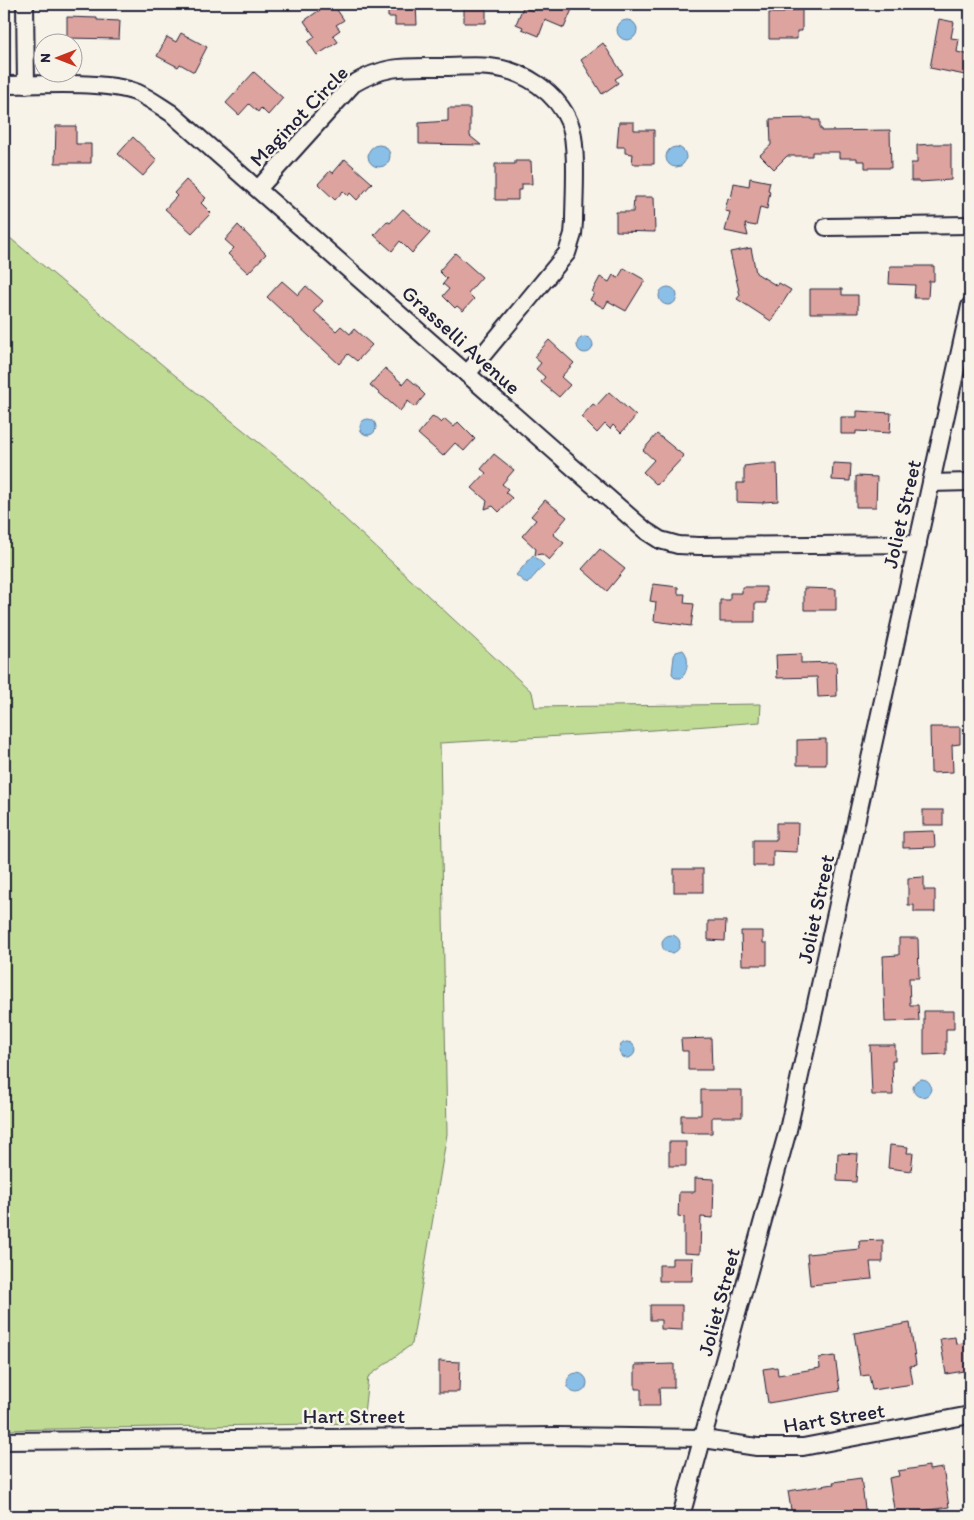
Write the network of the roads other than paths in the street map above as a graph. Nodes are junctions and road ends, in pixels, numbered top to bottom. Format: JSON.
{"nodes":[{"id":1,"x":25,"y":4,"type":"edge"},
{"id":2,"x":4,"y":85,"type":"edge"},
{"id":3,"x":26,"y":85,"type":"junction"},
{"id":4,"x":258,"y":189,"type":"junction"},
{"id":5,"x":970,"y":225,"type":"edge"},
{"id":6,"x":826,"y":227,"type":"dead end"},
{"id":7,"x":970,"y":306,"type":"edge"},
{"id":8,"x":467,"y":374,"type":"junction"},
{"id":9,"x":970,"y":482,"type":"edge"},
{"id":10,"x":931,"y":483,"type":"junction"},
{"id":11,"x":918,"y":544,"type":"junction"},
{"id":12,"x":970,"y":1415,"type":"edge"},
{"id":13,"x":704,"y":1438,"type":"junction"},
{"id":14,"x":4,"y":1441,"type":"edge"},
{"id":15,"x":681,"y":1516,"type":"edge"}],
"edges":[{"from":1,"to":3,"type":"street"},
{"from":2,"to":3,"type":"street","name":"Grasselli Avenue"},
{"from":3,"to":4,"type":"street","name":"Grasselli Avenue"},
{"from":4,"to":8,"type":"street","name":"Grasselli Avenue"},
{"from":4,"to":8,"type":"street","name":"Maginot Circle"},
{"from":5,"to":6,"type":"street"},
{"from":7,"to":10,"type":"street","name":"Joliet Street"},
{"from":8,"to":11,"type":"street","name":"Grasselli Avenue"},
{"from":9,"to":10,"type":"street"},
{"from":10,"to":11,"type":"street","name":"Joliet Street"},
{"from":11,"to":13,"type":"street","name":"Joliet Street"},
{"from":12,"to":13,"type":"street","name":"Hart Street"},
{"from":13,"to":14,"type":"street","name":"Hart Street"},
{"from":13,"to":15,"type":"street","name":"Joliet Street"}]}
